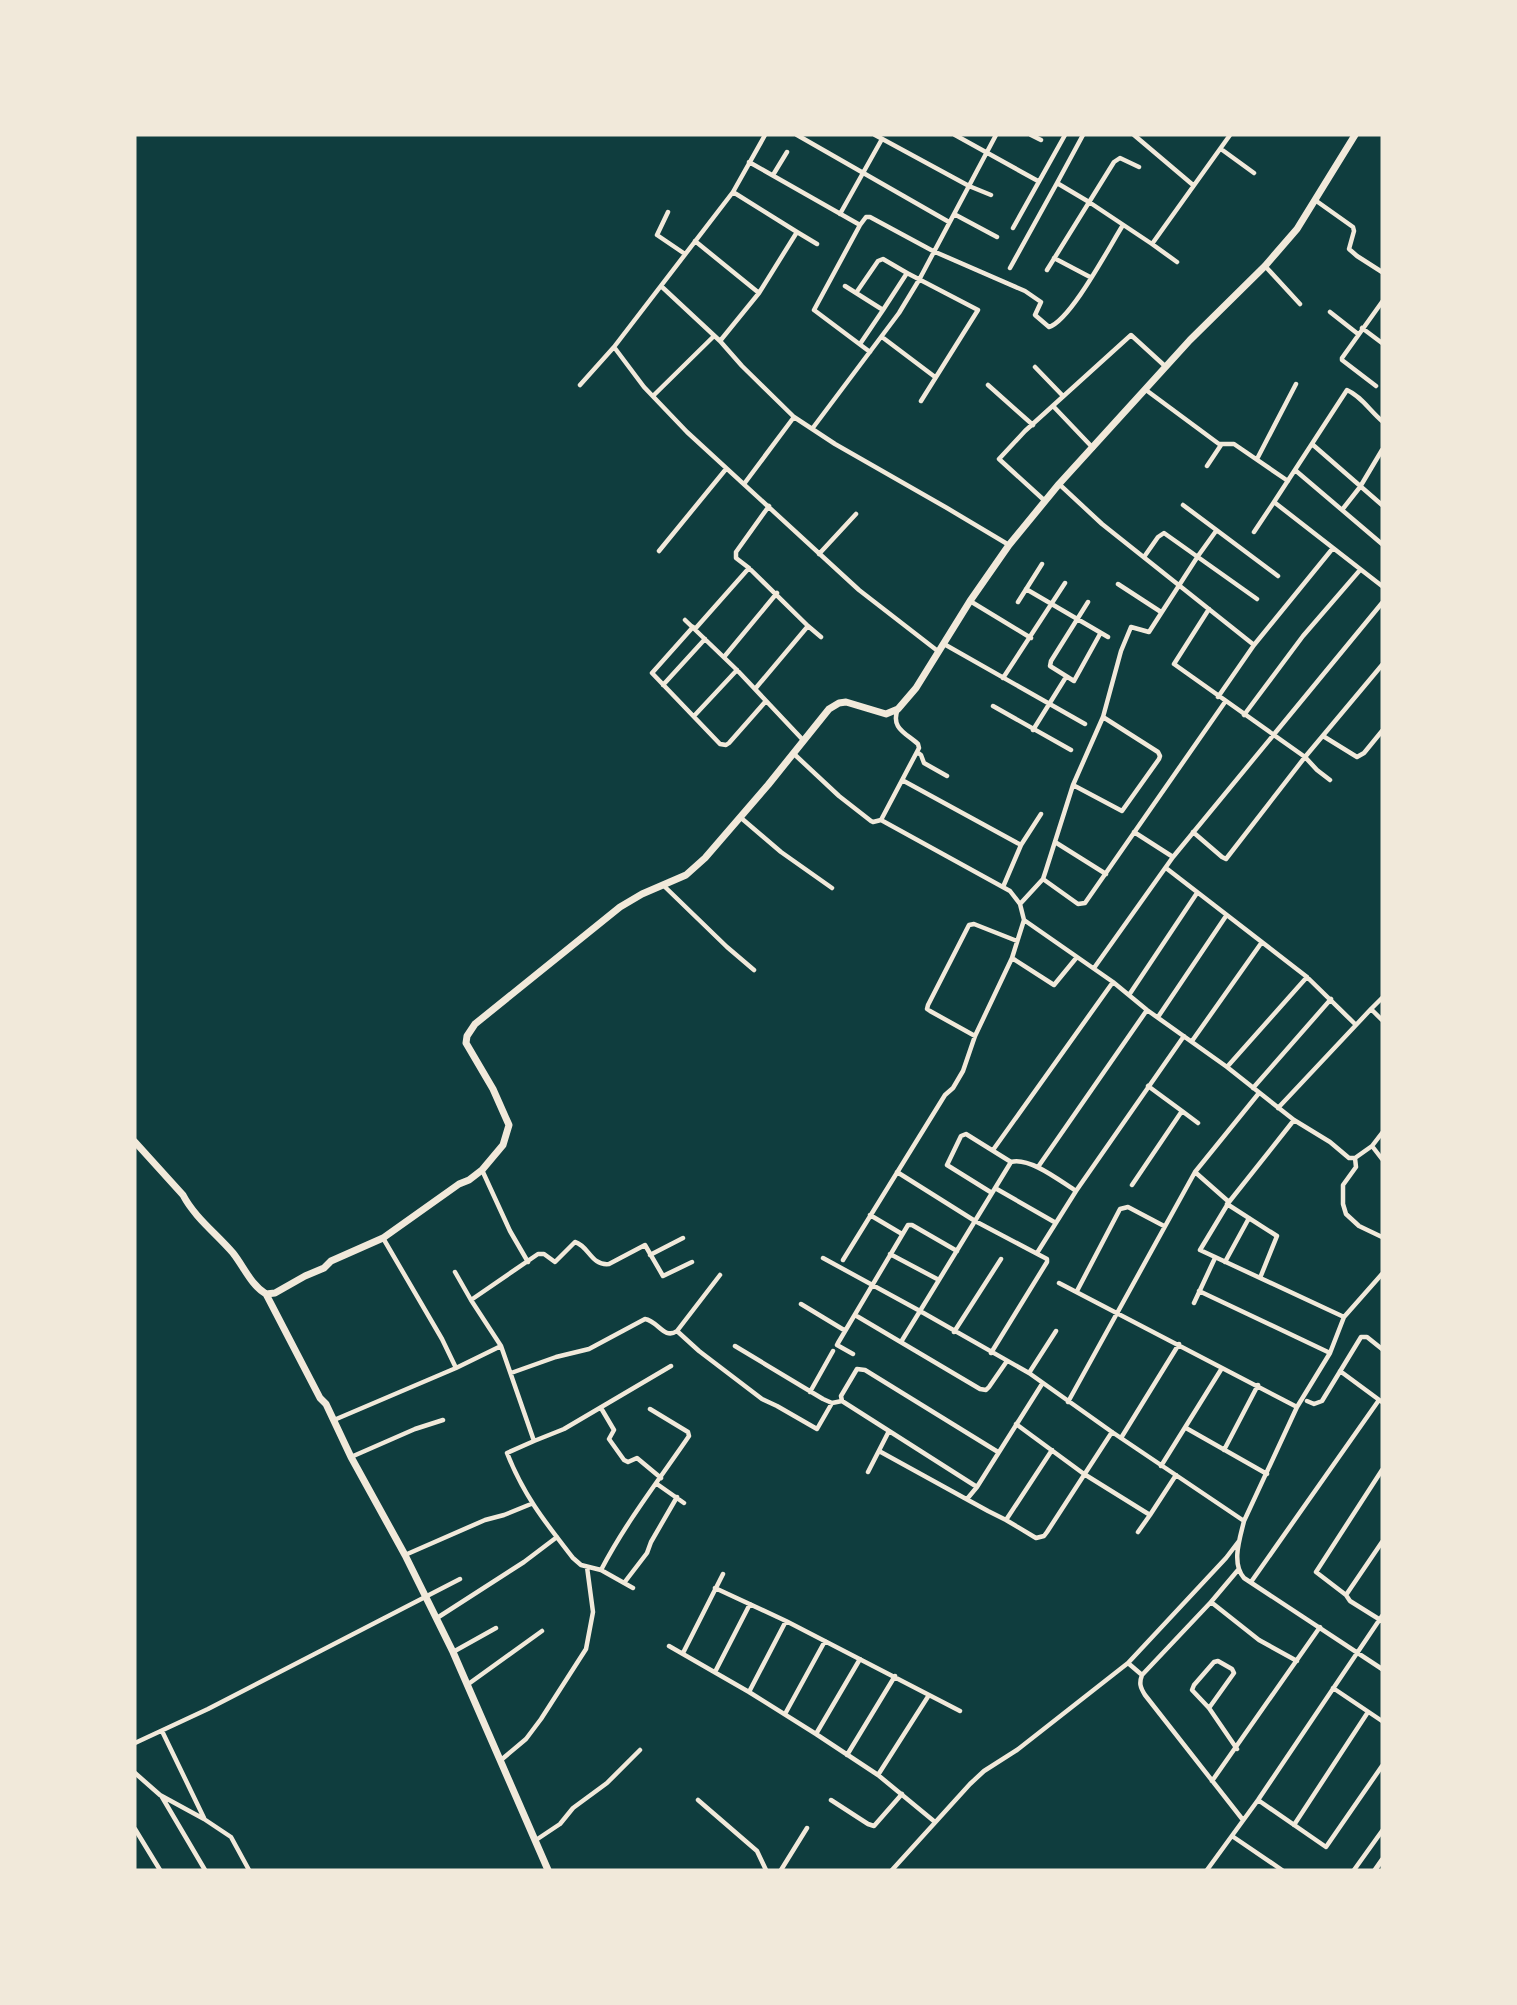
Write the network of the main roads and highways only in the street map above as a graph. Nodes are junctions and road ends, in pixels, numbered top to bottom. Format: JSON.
{"nodes":[{"id":1,"x":1355,"y":135,"type":"edge"},
{"id":2,"x":135,"y":1142,"type":"edge"},
{"id":3,"x":266,"y":1294,"type":"junction"},
{"id":4,"x":548,"y":1870,"type":"edge"}],
"edges":[{"from":1,"to":3,"type":"main road"},
{"from":2,"to":3,"type":"main road"},
{"from":3,"to":4,"type":"main road"}]}
